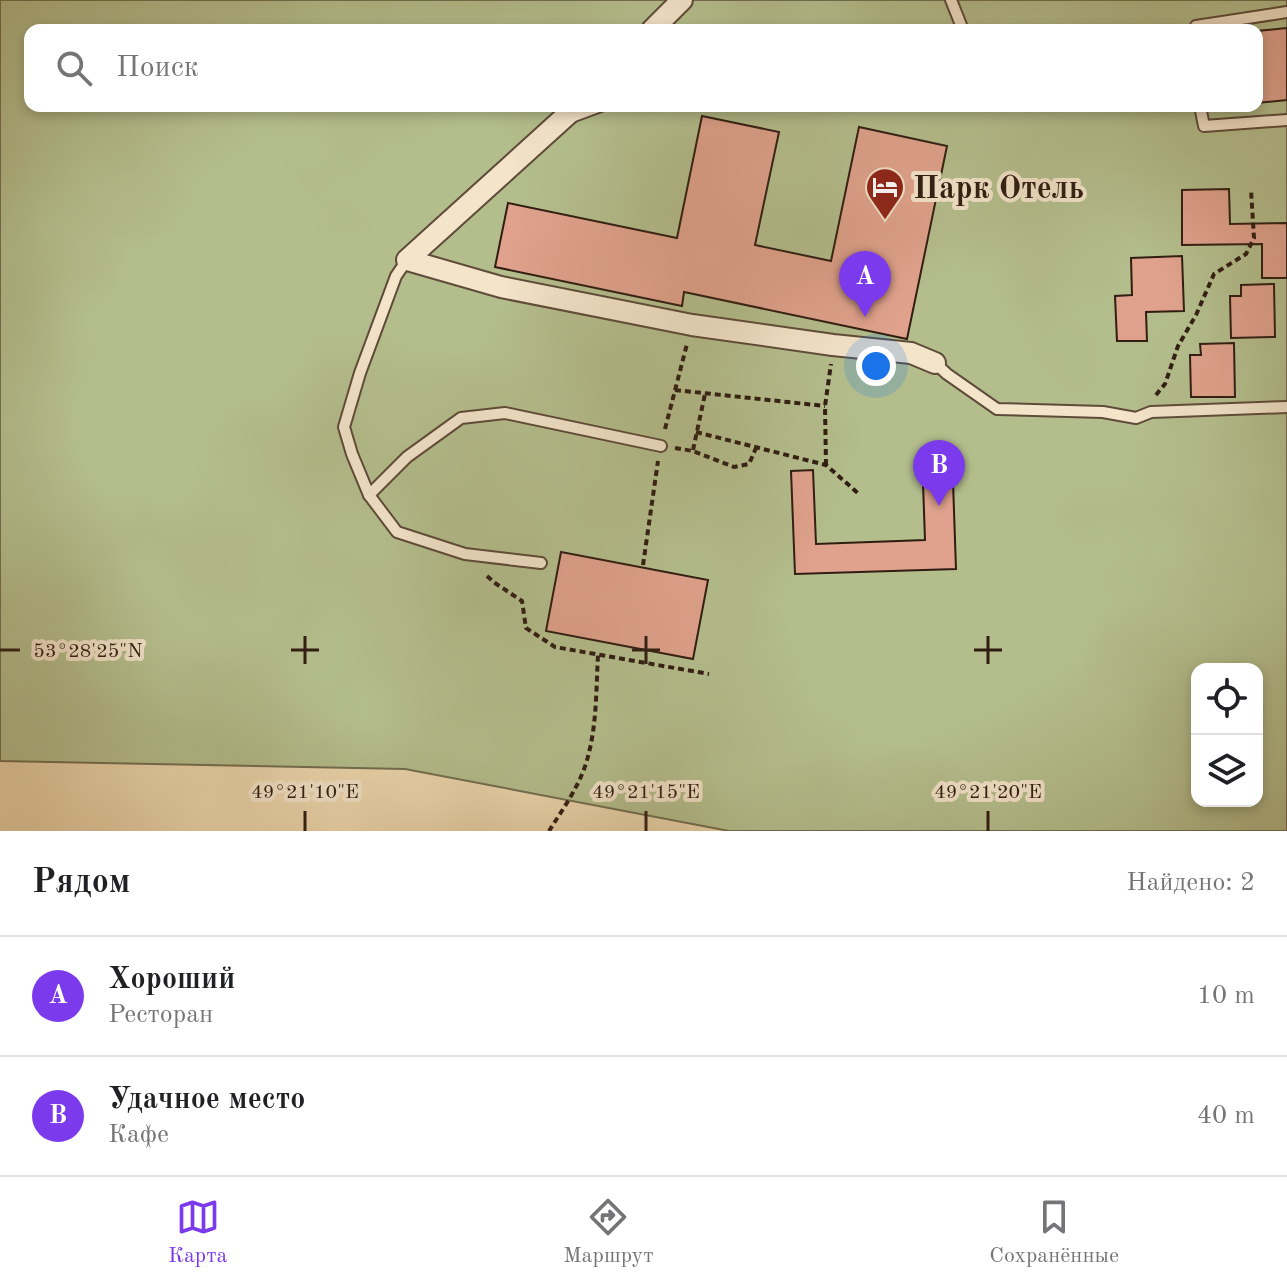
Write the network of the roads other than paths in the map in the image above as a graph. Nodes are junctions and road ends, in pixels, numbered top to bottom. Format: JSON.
{"nodes":[{"id":1,"x":682,"y":0,"type":"edge"},
{"id":2,"x":951,"y":0,"type":"edge"},
{"id":3,"x":1287,"y":12,"type":"edge"},
{"id":4,"x":658,"y":24,"type":"edge"},
{"id":5,"x":961,"y":24,"type":"edge"},
{"id":6,"x":1209,"y":24,"type":"edge"},
{"id":7,"x":571,"y":112,"type":"edge"},
{"id":8,"x":1201,"y":112,"type":"edge"},
{"id":9,"x":1287,"y":120,"type":"edge"},
{"id":10,"x":407,"y":260,"type":"junction"},
{"id":11,"x":935,"y":363,"type":"joint"},
{"id":12,"x":1287,"y":407,"type":"edge"},
{"id":13,"x":661,"y":446,"type":"road end"},
{"id":14,"x":369,"y":495,"type":"junction"},
{"id":15,"x":541,"y":563,"type":"dead end"}],
"edges":[{"from":1,"to":4,"type":"street"},
{"from":2,"to":5,"type":"lane"},
{"from":3,"to":6,"type":"lane"},
{"from":7,"to":10,"type":"street"},
{"from":8,"to":9,"type":"lane"},
{"from":10,"to":11,"type":"street"},
{"from":10,"to":14,"type":"lane"},
{"from":11,"to":12,"type":"lane"},
{"from":13,"to":14,"type":"lane"},
{"from":14,"to":15,"type":"lane"}]}
